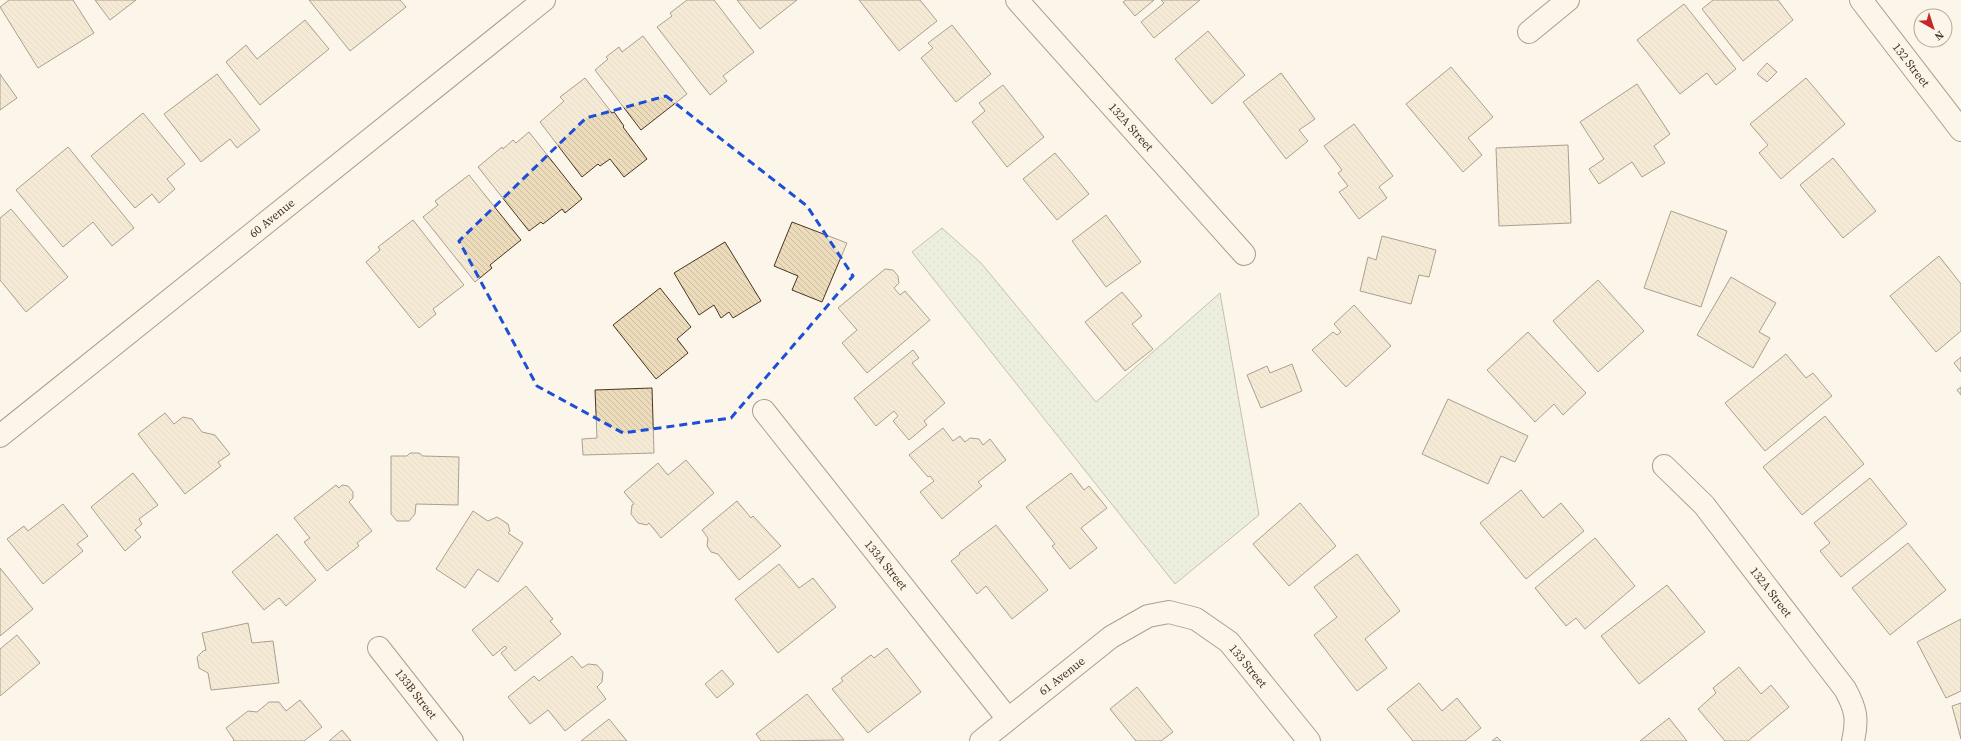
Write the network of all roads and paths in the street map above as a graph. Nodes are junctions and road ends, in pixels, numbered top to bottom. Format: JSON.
{"nodes":[{"id":1,"x":544,"y":0,"type":"edge"},
{"id":2,"x":1017,"y":0,"type":"edge"},
{"id":3,"x":1568,"y":0,"type":"edge"},
{"id":4,"x":1861,"y":0,"type":"edge"},
{"id":5,"x":1529,"y":32,"type":"dead end"},
{"id":6,"x":1961,"y":130,"type":"edge"},
{"id":7,"x":1244,"y":254,"type":"dead end"},
{"id":8,"x":764,"y":412,"type":"dead end"},
{"id":9,"x":0,"y":436,"type":"edge"},
{"id":10,"x":1664,"y":466,"type":"dead end"},
{"id":11,"x":1148,"y":616,"type":"joint"},
{"id":12,"x":379,"y":648,"type":"dead end"},
{"id":13,"x":1008,"y":719,"type":"junction"},
{"id":14,"x":1855,"y":735,"type":"edge"},
{"id":15,"x":452,"y":741,"type":"edge"},
{"id":16,"x":980,"y":741,"type":"edge"},
{"id":17,"x":1309,"y":741,"type":"edge"}],
"edges":[{"from":1,"to":9,"type":"street","name":"60 Avenue"},
{"from":2,"to":7,"type":"street","name":"132A Street"},
{"from":3,"to":5,"type":"street"},
{"from":4,"to":6,"type":"street","name":"132 Street"},
{"from":8,"to":13,"type":"street","name":"133A Street"},
{"from":10,"to":14,"type":"street","name":"132A Street"},
{"from":11,"to":13,"type":"street","name":"61 Avenue"},
{"from":11,"to":17,"type":"street","name":"133 Street"},
{"from":12,"to":15,"type":"street","name":"133B Street"},
{"from":13,"to":16,"type":"street","name":"61 Avenue"}]}
